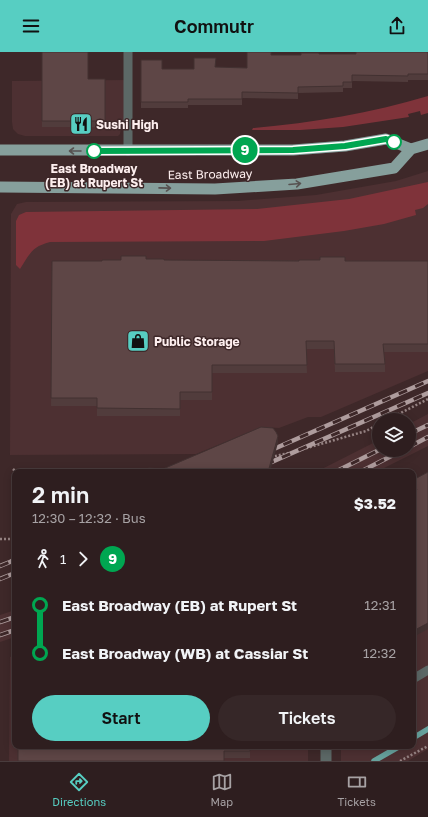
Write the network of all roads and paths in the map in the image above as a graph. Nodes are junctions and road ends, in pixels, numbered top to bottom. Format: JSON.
{"nodes":[{"id":1,"x":128,"y":52,"type":"edge"},
{"id":2,"x":428,"y":144,"type":"edge"},
{"id":3,"x":411,"y":149,"type":"junction"},
{"id":4,"x":0,"y":150,"type":"edge"},
{"id":5,"x":128,"y":151,"type":"junction"},
{"id":6,"x":0,"y":187,"type":"edge"},
{"id":7,"x":428,"y":399,"type":"edge"},
{"id":8,"x":401,"y":413,"type":"edge"},
{"id":9,"x":372,"y":428,"type":"edge"},
{"id":10,"x":271,"y":457,"type":"edge"},
{"id":11,"x":12,"y":559,"type":"edge"},
{"id":12,"x":0,"y":566,"type":"edge"},
{"id":13,"x":428,"y":670,"type":"edge"},
{"id":14,"x":416,"y":677,"type":"edge"},
{"id":15,"x":428,"y":746,"type":"edge"},
{"id":16,"x":326,"y":749,"type":"edge"},
{"id":17,"x":326,"y":761,"type":"edge"},
{"id":18,"x":400,"y":761,"type":"edge"}],
"edges":[{"from":1,"to":5,"type":"lane"},
{"from":2,"to":3,"type":"main road"},
{"from":3,"to":5,"type":"main road","name":"East Broadway"},
{"from":6,"to":3,"type":"main road","name":"East Broadway","one_way":true},
{"from":5,"to":4,"type":"main road","name":"East Broadway","one_way":true},
{"from":7,"to":8,"type":"path"},
{"from":9,"to":10,"type":"path"},
{"from":11,"to":12,"type":"path"},
{"from":13,"to":14,"type":"lane"},
{"from":15,"to":18,"type":"path"},
{"from":16,"to":17,"type":"street"}]}
